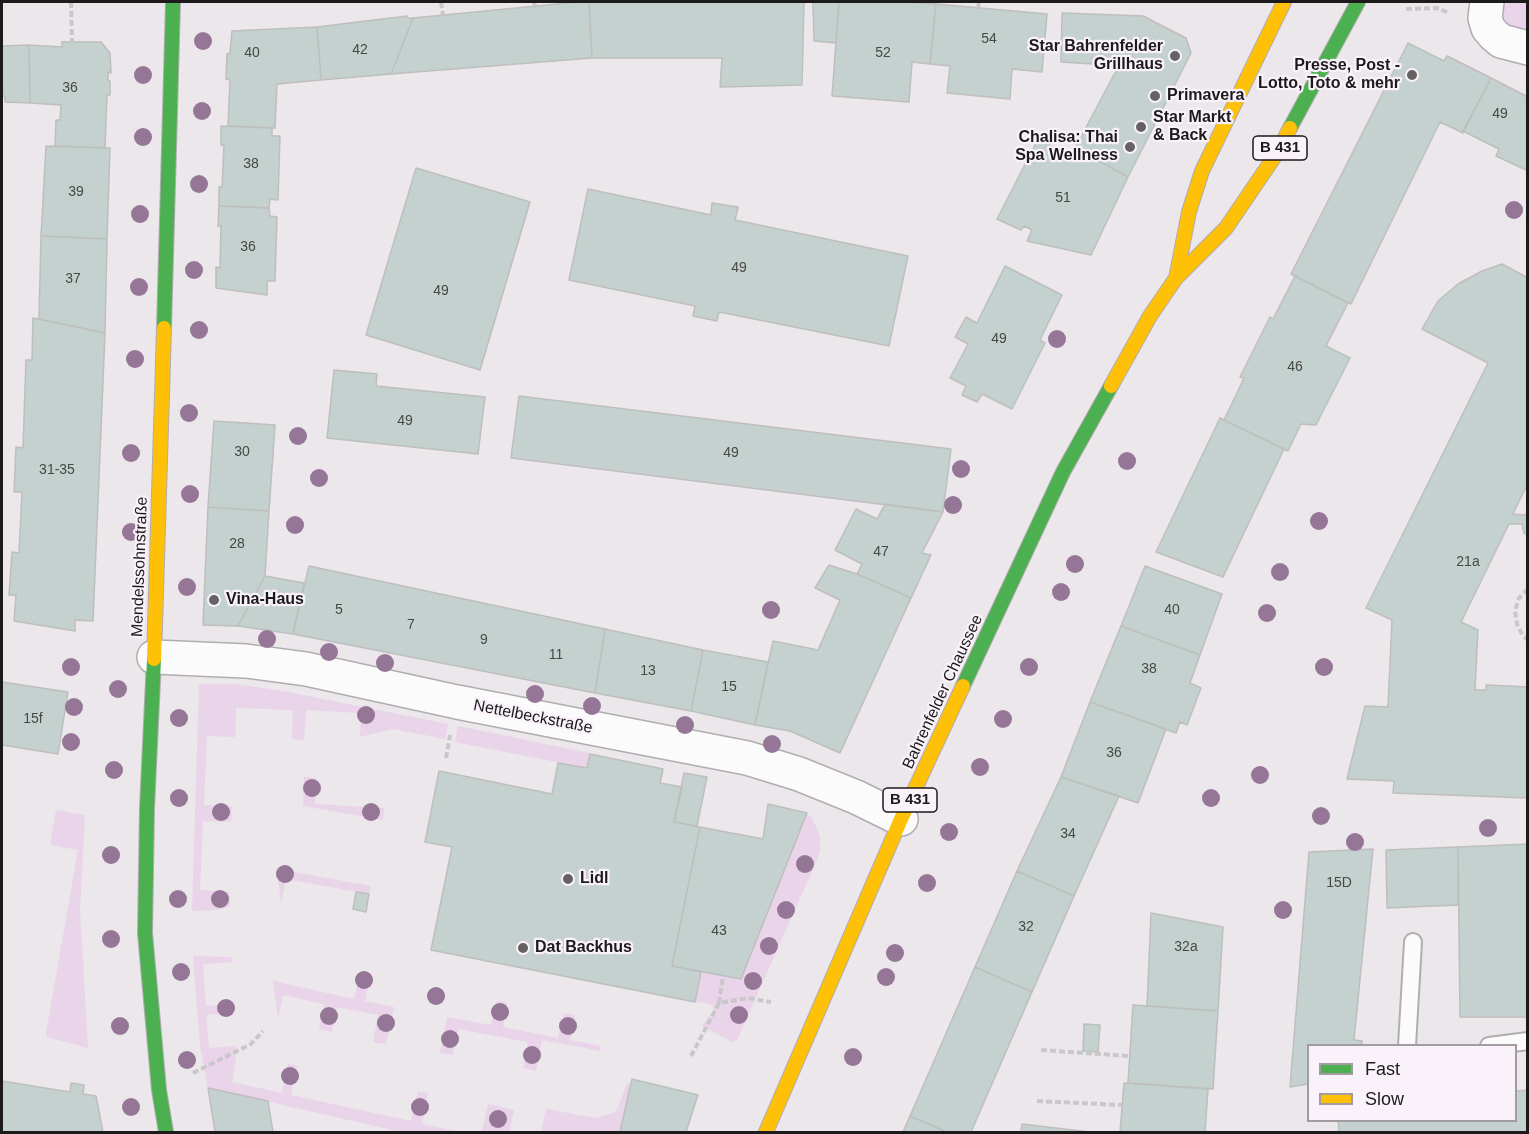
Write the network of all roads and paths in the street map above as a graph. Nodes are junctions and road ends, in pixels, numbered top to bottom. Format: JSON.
{"nodes":[{"id":1,"x":71,"y":2,"type":"edge"},
{"id":2,"x":173,"y":2,"type":"edge"},
{"id":3,"x":441,"y":2,"type":"edge"},
{"id":4,"x":979,"y":2,"type":"edge"},
{"id":5,"x":1284,"y":2,"type":"edge"},
{"id":6,"x":1358,"y":2,"type":"edge"},
{"id":7,"x":1486,"y":2,"type":"edge"},
{"id":8,"x":978,"y":8,"type":"dead end"},
{"id":9,"x":442,"y":15,"type":"dead end"},
{"id":10,"x":72,"y":42,"type":"dead end"},
{"id":11,"x":1527,"y":48,"type":"edge"},
{"id":12,"x":1176,"y":278,"type":"junction"},
{"id":13,"x":1527,"y":589,"type":"edge"},
{"id":14,"x":1527,"y":640,"type":"edge"},
{"id":15,"x":154,"y":657,"type":"junction"},
{"id":16,"x":450,"y":737,"type":"dead end"},
{"id":17,"x":446,"y":758,"type":"dead end"},
{"id":18,"x":901,"y":819,"type":"junction"},
{"id":19,"x":1413,"y":942,"type":"dead end"},
{"id":20,"x":723,"y":976,"type":"dead end"},
{"id":21,"x":771,"y":1002,"type":"dead end"},
{"id":22,"x":719,"y":1003,"type":"junction"},
{"id":23,"x":263,"y":1030,"type":"dead end"},
{"id":24,"x":1527,"y":1041,"type":"edge"},
{"id":25,"x":1407,"y":1044,"type":"edge"},
{"id":26,"x":1505,"y":1044,"type":"edge"},
{"id":27,"x":1041,"y":1050,"type":"dead end"},
{"id":28,"x":691,"y":1056,"type":"dead end"},
{"id":29,"x":1130,"y":1056,"type":"dead end"},
{"id":30,"x":159,"y":1090,"type":"junction"},
{"id":31,"x":1037,"y":1101,"type":"dead end"},
{"id":32,"x":1122,"y":1105,"type":"dead end"},
{"id":33,"x":166,"y":1132,"type":"edge"},
{"id":34,"x":765,"y":1132,"type":"edge"}],
"edges":[{"from":1,"to":10,"type":"path"},
{"from":2,"to":15,"type":"main road","name":"Mendelssohnstraße"},
{"from":3,"to":9,"type":"path"},
{"from":4,"to":8,"type":"path"},
{"from":5,"to":12,"type":"main road","name":"Bahrenfelder Chaussee","number":"B 431"},
{"from":6,"to":12,"type":"main road","name":"Bahrenfelder Chaussee","number":"B 431"},
{"from":7,"to":11,"type":"street"},
{"from":12,"to":18,"type":"main road","name":"Bahrenfelder Chaussee","number":"B 431"},
{"from":13,"to":14,"type":"path"},
{"from":15,"to":18,"type":"street","name":"Nettelbeckstraße"},
{"from":15,"to":30,"type":"main road","name":"Mendelssohnstraße"},
{"from":16,"to":17,"type":"path"},
{"from":18,"to":34,"type":"main road","name":"Bahrenfelder Chaussee","number":"B 431"},
{"from":19,"to":25,"type":"lane"},
{"from":20,"to":22,"type":"path"},
{"from":21,"to":22,"type":"path"},
{"from":22,"to":28,"type":"path"},
{"from":23,"to":30,"type":"path"},
{"from":24,"to":26,"type":"lane"},
{"from":27,"to":29,"type":"path"},
{"from":30,"to":33,"type":"main road","name":"Mendelssohnstraße"},
{"from":31,"to":32,"type":"path"}]}
